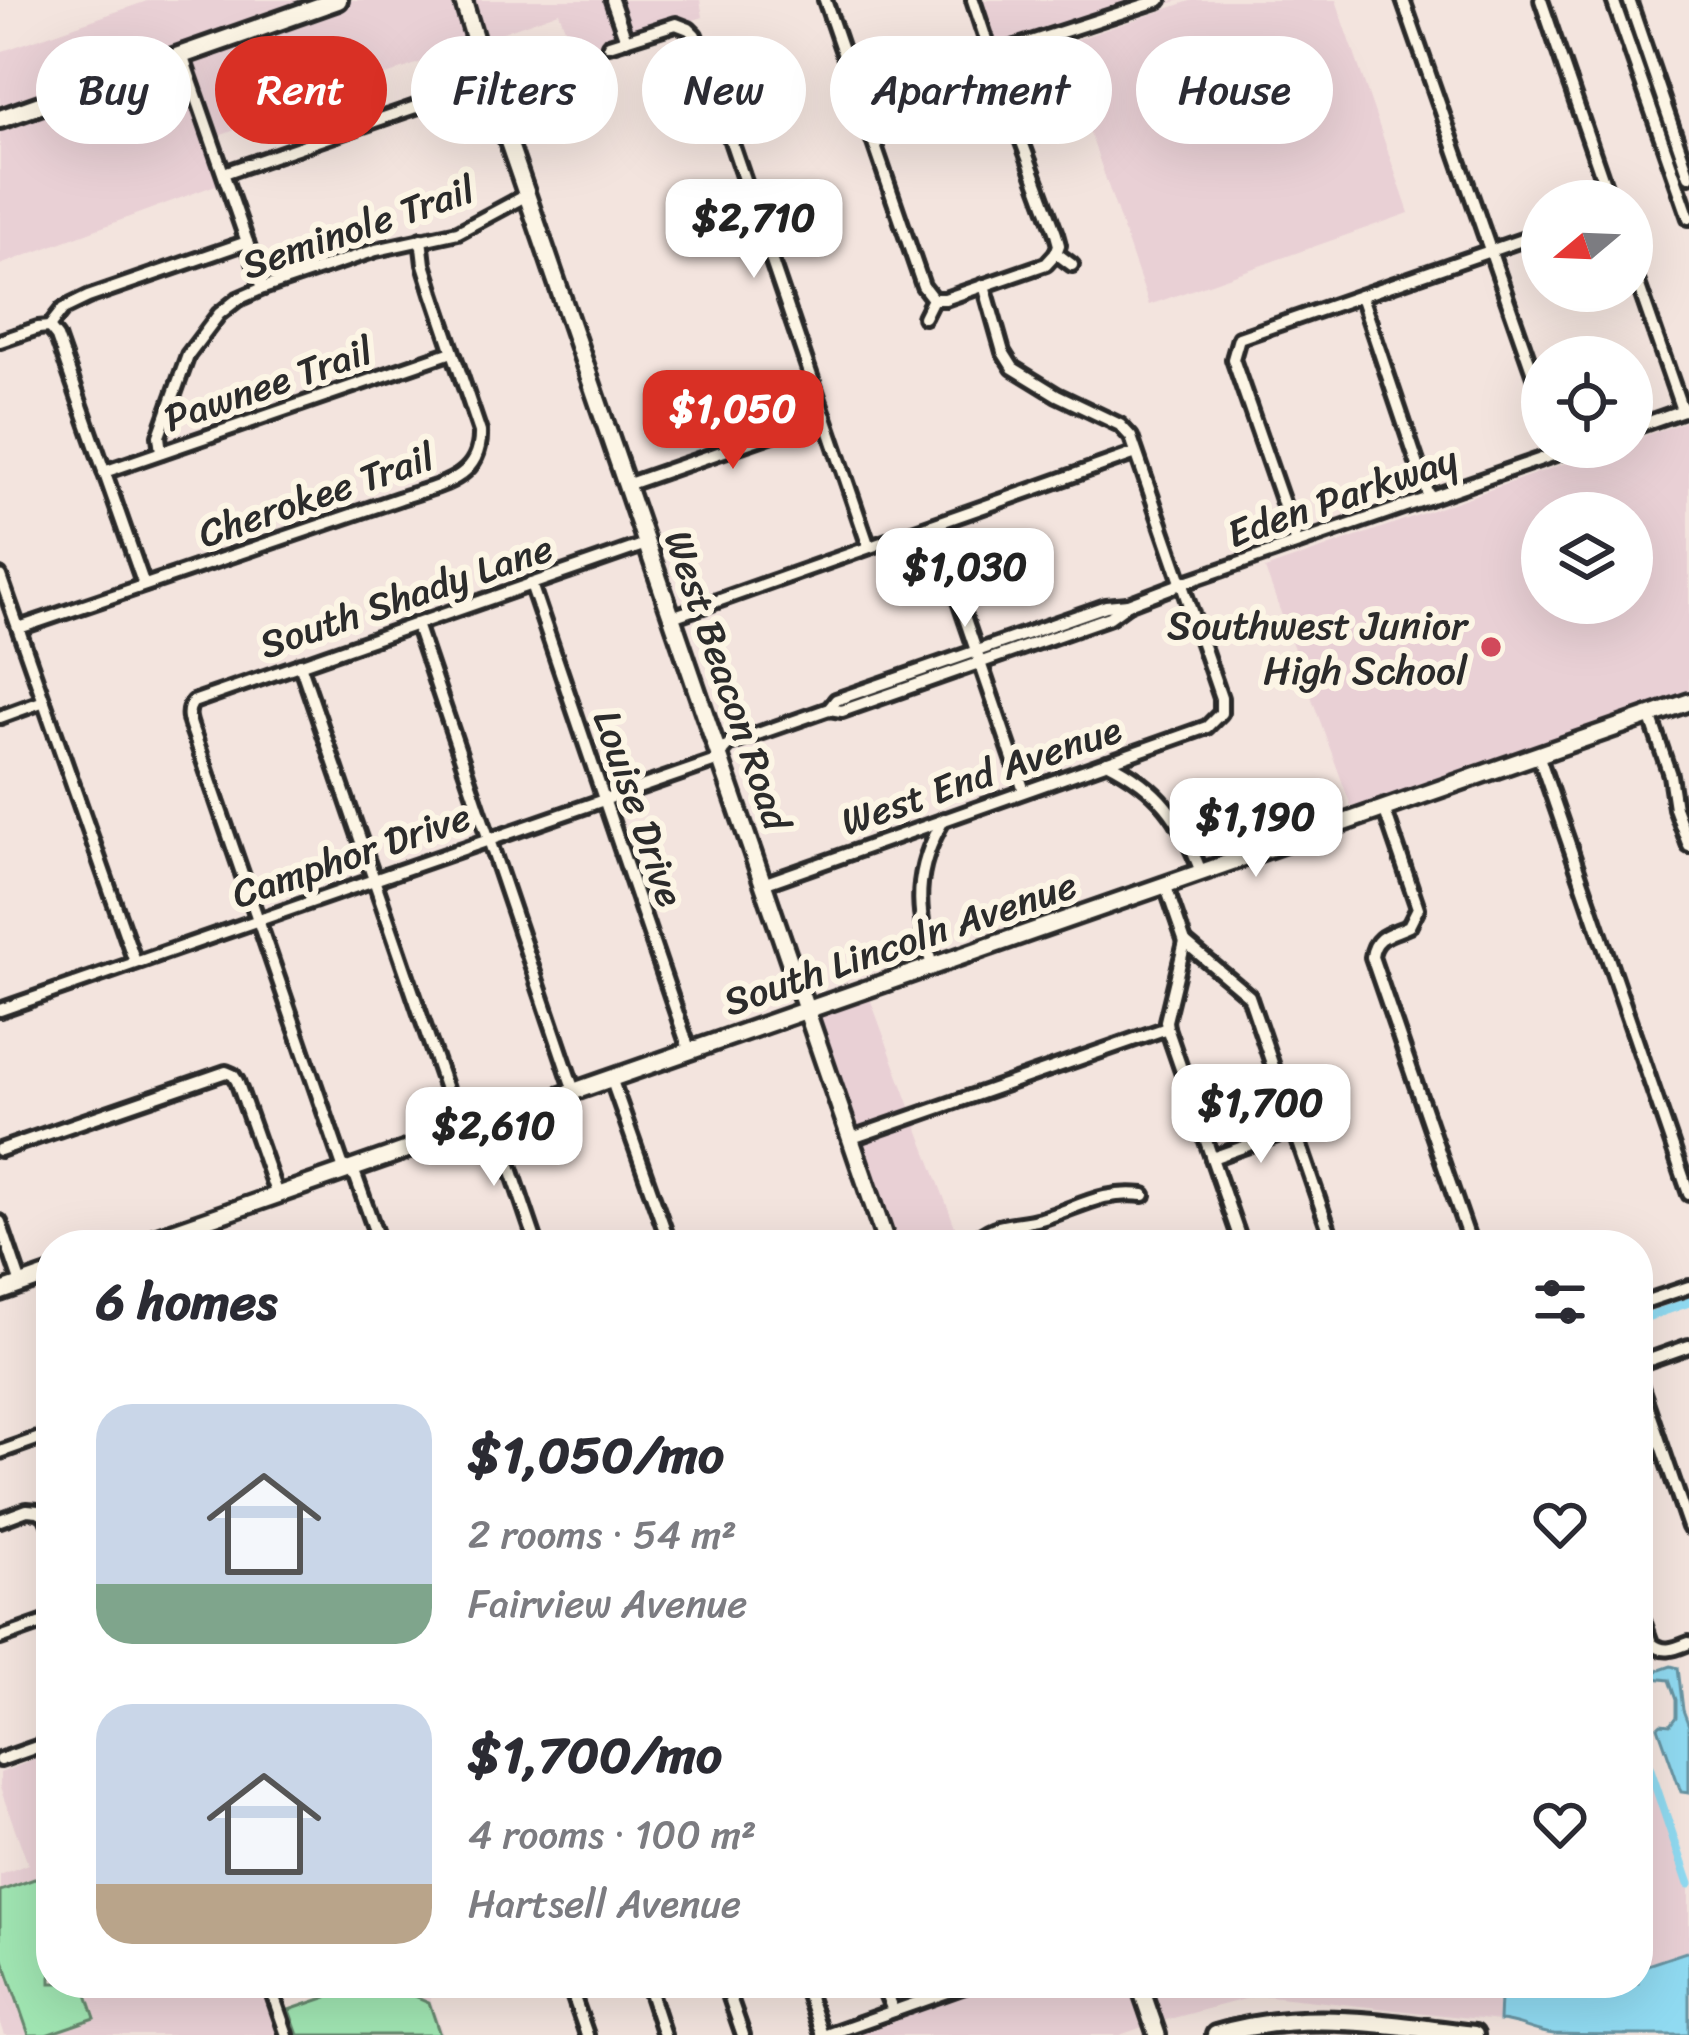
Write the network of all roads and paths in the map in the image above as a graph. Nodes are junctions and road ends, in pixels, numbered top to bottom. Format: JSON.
{"nodes":[{"id":1,"x":463,"y":0,"type":"edge"},
{"id":2,"x":612,"y":0,"type":"edge"},
{"id":3,"x":825,"y":0,"type":"edge"},
{"id":4,"x":973,"y":0,"type":"edge"},
{"id":5,"x":1160,"y":0,"type":"edge"},
{"id":6,"x":1541,"y":0,"type":"edge"},
{"id":7,"x":1613,"y":0,"type":"edge"},
{"id":8,"x":1629,"y":0,"type":"edge"},
{"id":9,"x":329,"y":1,"type":"edge"},
{"id":10,"x":1408,"y":1,"type":"edge"},
{"id":11,"x":474,"y":36,"type":"edge"},
{"id":12,"x":985,"y":36,"type":"edge"},
{"id":13,"x":1049,"y":36,"type":"edge"},
{"id":14,"x":626,"y":40,"type":"junction"},
{"id":15,"x":618,"y":42,"type":"edge"},
{"id":16,"x":191,"y":52,"type":"edge"},
{"id":17,"x":191,"y":80,"type":"edge"},
{"id":18,"x":36,"y":106,"type":"edge"},
{"id":19,"x":411,"y":109,"type":"edge"},
{"id":20,"x":0,"y":119,"type":"edge"},
{"id":21,"x":509,"y":144,"type":"edge"},
{"id":22,"x":1023,"y":144,"type":"edge"},
{"id":23,"x":224,"y":173,"type":"junction"},
{"id":24,"x":1689,"y":176,"type":"edge"},
{"id":25,"x":1603,"y":180,"type":"edge"},
{"id":26,"x":527,"y":195,"type":"junction"},
{"id":27,"x":1689,"y":218,"type":"edge"},
{"id":28,"x":422,"y":239,"type":"junction"},
{"id":29,"x":1521,"y":240,"type":"edge"},
{"id":30,"x":247,"y":242,"type":"junction"},
{"id":31,"x":1490,"y":251,"type":"junction"},
{"id":32,"x":1056,"y":254,"type":"junction"},
{"id":33,"x":1072,"y":265,"type":"dead end"},
{"id":34,"x":984,"y":285,"type":"junction"},
{"id":35,"x":262,"y":288,"type":"junction"},
{"id":36,"x":1361,"y":296,"type":"junction"},
{"id":37,"x":933,"y":299,"type":"junction"},
{"id":38,"x":1649,"y":312,"type":"edge"},
{"id":39,"x":924,"y":317,"type":"dead end"},
{"id":40,"x":49,"y":328,"type":"junction"},
{"id":41,"x":1521,"y":339,"type":"edge"},
{"id":42,"x":0,"y":341,"type":"edge"},
{"id":43,"x":452,"y":352,"type":"junction"},
{"id":44,"x":1686,"y":409,"type":"edge"},
{"id":45,"x":824,"y":416,"type":"junction"},
{"id":46,"x":1653,"y":421,"type":"edge"},
{"id":47,"x":161,"y":452,"type":"junction"},
{"id":48,"x":1136,"y":453,"type":"junction"},
{"id":49,"x":1521,"y":464,"type":"edge"},
{"id":50,"x":104,"y":472,"type":"junction"},
{"id":51,"x":626,"y":485,"type":"junction"},
{"id":52,"x":1429,"y":498,"type":"junction"},
{"id":53,"x":933,"y":525,"type":"junction"},
{"id":54,"x":1297,"y":543,"type":"junction"},
{"id":55,"x":646,"y":544,"type":"junction"},
{"id":56,"x":869,"y":547,"type":"junction"},
{"id":57,"x":0,"y":576,"type":"edge"},
{"id":58,"x":1183,"y":583,"type":"junction"},
{"id":59,"x":531,"y":584,"type":"junction"},
{"id":60,"x":144,"y":585,"type":"junction"},
{"id":61,"x":672,"y":617,"type":"junction"},
{"id":62,"x":416,"y":624,"type":"junction"},
{"id":63,"x":19,"y":628,"type":"junction"},
{"id":64,"x":978,"y":656,"type":"junction"},
{"id":65,"x":300,"y":664,"type":"junction"},
{"id":66,"x":44,"y":701,"type":"junction"},
{"id":67,"x":1689,"y":701,"type":"edge"},
{"id":68,"x":1650,"y":715,"type":"junction"},
{"id":69,"x":0,"y":717,"type":"edge"},
{"id":70,"x":719,"y":754,"type":"junction"},
{"id":71,"x":1538,"y":754,"type":"junction"},
{"id":72,"x":1107,"y":763,"type":"junction"},
{"id":73,"x":1024,"y":791,"type":"junction"},
{"id":74,"x":605,"y":799,"type":"junction"},
{"id":75,"x":1384,"y":808,"type":"junction"},
{"id":76,"x":944,"y":819,"type":"junction"},
{"id":77,"x":489,"y":839,"type":"junction"},
{"id":78,"x":1689,"y":846,"type":"edge"},
{"id":79,"x":1201,"y":872,"type":"junction"},
{"id":80,"x":374,"y":878,"type":"junction"},
{"id":81,"x":763,"y":884,"type":"junction"},
{"id":82,"x":1165,"y":884,"type":"junction"},
{"id":83,"x":259,"y":920,"type":"junction"},
{"id":84,"x":1185,"y":942,"type":"junction"},
{"id":85,"x":135,"y":962,"type":"junction"},
{"id":86,"x":932,"y":966,"type":"junction"},
{"id":87,"x":0,"y":993,"type":"edge"},
{"id":88,"x":3,"y":1009,"type":"edge"},
{"id":89,"x":806,"y":1010,"type":"junction"},
{"id":90,"x":1168,"y":1028,"type":"junction"},
{"id":91,"x":690,"y":1052,"type":"junction"},
{"id":92,"x":610,"y":1078,"type":"junction"},
{"id":93,"x":574,"y":1091,"type":"junction"},
{"id":94,"x":494,"y":1118,"type":"junction"},
{"id":95,"x":1294,"y":1129,"type":"junction"},
{"id":96,"x":460,"y":1130,"type":"junction"},
{"id":97,"x":852,"y":1138,"type":"junction"},
{"id":98,"x":0,"y":1150,"type":"edge"},
{"id":99,"x":1212,"y":1158,"type":"junction"},
{"id":100,"x":350,"y":1170,"type":"junction"},
{"id":101,"x":1689,"y":1194,"type":"edge"},
{"id":102,"x":277,"y":1195,"type":"junction"},
{"id":103,"x":1144,"y":1196,"type":"dead end"},
{"id":104,"x":0,"y":1222,"type":"edge"},
{"id":105,"x":177,"y":1230,"type":"edge"},
{"id":106,"x":375,"y":1230,"type":"edge"},
{"id":107,"x":532,"y":1230,"type":"edge"},
{"id":108,"x":665,"y":1230,"type":"edge"},
{"id":109,"x":882,"y":1230,"type":"edge"},
{"id":110,"x":988,"y":1230,"type":"edge"},
{"id":111,"x":1237,"y":1230,"type":"edge"},
{"id":112,"x":1329,"y":1230,"type":"edge"},
{"id":113,"x":1466,"y":1230,"type":"edge"},
{"id":114,"x":36,"y":1279,"type":"edge"},
{"id":115,"x":21,"y":1284,"type":"junction"},
{"id":116,"x":1689,"y":1287,"type":"edge"},
{"id":117,"x":0,"y":1292,"type":"edge"},
{"id":118,"x":1653,"y":1299,"type":"edge"},
{"id":119,"x":1689,"y":1346,"type":"edge"},
{"id":120,"x":1653,"y":1359,"type":"edge"},
{"id":121,"x":1653,"y":1422,"type":"edge"},
{"id":122,"x":36,"y":1439,"type":"edge"},
{"id":123,"x":0,"y":1452,"type":"edge"},
{"id":124,"x":36,"y":1511,"type":"edge"},
{"id":125,"x":0,"y":1520,"type":"edge"},
{"id":126,"x":1689,"y":1527,"type":"edge"},
{"id":127,"x":36,"y":1625,"type":"edge"},
{"id":128,"x":0,"y":1638,"type":"edge"},
{"id":129,"x":1689,"y":1643,"type":"edge"},
{"id":130,"x":1653,"y":1645,"type":"edge"},
{"id":131,"x":36,"y":1747,"type":"edge"},
{"id":132,"x":0,"y":1760,"type":"edge"},
{"id":133,"x":274,"y":1998,"type":"edge"},
{"id":134,"x":574,"y":1998,"type":"edge"},
{"id":135,"x":651,"y":1998,"type":"edge"},
{"id":136,"x":730,"y":1998,"type":"edge"},
{"id":137,"x":810,"y":1998,"type":"edge"},
{"id":138,"x":888,"y":1998,"type":"edge"},
{"id":139,"x":928,"y":1998,"type":"edge"},
{"id":140,"x":1144,"y":1998,"type":"edge"},
{"id":141,"x":893,"y":2011,"type":"junction"},
{"id":142,"x":1402,"y":2031,"type":"edge"},
{"id":143,"x":286,"y":2035,"type":"edge"},
{"id":144,"x":586,"y":2035,"type":"edge"},
{"id":145,"x":664,"y":2035,"type":"edge"},
{"id":146,"x":743,"y":2035,"type":"edge"},
{"id":147,"x":824,"y":2035,"type":"edge"},
{"id":148,"x":1156,"y":2035,"type":"edge"},
{"id":149,"x":1216,"y":2035,"type":"edge"},
{"id":150,"x":1474,"y":2035,"type":"edge"}],
"edges":[{"from":1,"to":11,"type":"street","name":"West Beacon Road"},
{"from":2,"to":14,"type":"street"},
{"from":3,"to":37,"type":"street"},
{"from":4,"to":12,"type":"street"},
{"from":5,"to":13,"type":"street"},
{"from":6,"to":25,"type":"street"},
{"from":7,"to":27,"type":"street"},
{"from":8,"to":24,"type":"street"},
{"from":9,"to":16,"type":"main road"},
{"from":10,"to":31,"type":"street"},
{"from":14,"to":15,"type":"street"},
{"from":14,"to":45,"type":"street"},
{"from":17,"to":23,"type":"street"},
{"from":18,"to":20,"type":"main road"},
{"from":19,"to":23,"type":"street"},
{"from":21,"to":26,"type":"street","name":"West Beacon Road"},
{"from":22,"to":32,"type":"street"},
{"from":23,"to":30,"type":"street"},
{"from":26,"to":28,"type":"street","name":"Seminole Trail"},
{"from":26,"to":51,"type":"street","name":"West Beacon Road"},
{"from":28,"to":35,"type":"street","name":"Seminole Trail"},
{"from":28,"to":43,"type":"street","name":"Cherokee Trail"},
{"from":29,"to":31,"type":"street"},
{"from":30,"to":35,"type":"street"},
{"from":30,"to":40,"type":"street"},
{"from":31,"to":36,"type":"street"},
{"from":31,"to":41,"type":"street"},
{"from":32,"to":33,"type":"street"},
{"from":32,"to":34,"type":"street"},
{"from":34,"to":37,"type":"street"},
{"from":34,"to":48,"type":"street"},
{"from":35,"to":47,"type":"street","name":"Seminole Trail"},
{"from":36,"to":52,"type":"street"},
{"from":36,"to":54,"type":"street"},
{"from":37,"to":39,"type":"street"},
{"from":38,"to":44,"type":"street"},
{"from":40,"to":42,"type":"street"},
{"from":40,"to":50,"type":"street"},
{"from":43,"to":47,"type":"street","name":"Pawnee Trail"},
{"from":43,"to":60,"type":"street","name":"Cherokee Trail"},
{"from":44,"to":46,"type":"street"},
{"from":45,"to":51,"type":"street"},
{"from":45,"to":56,"type":"street"},
{"from":47,"to":50,"type":"street","name":"Pawnee Trail"},
{"from":48,"to":53,"type":"street"},
{"from":48,"to":58,"type":"street"},
{"from":49,"to":52,"type":"street","name":"Eden Parkway"},
{"from":50,"to":60,"type":"street"},
{"from":51,"to":55,"type":"street","name":"West Beacon Road"},
{"from":52,"to":54,"type":"street","name":"Eden Parkway"},
{"from":53,"to":56,"type":"street"},
{"from":53,"to":64,"type":"street"},
{"from":54,"to":58,"type":"street","name":"Eden Parkway"},
{"from":55,"to":59,"type":"street","name":"South Shady Lane"},
{"from":55,"to":61,"type":"street","name":"West Beacon Road"},
{"from":56,"to":61,"type":"street"},
{"from":57,"to":63,"type":"street"},
{"from":58,"to":64,"type":"street","name":"Eden Parkway"},
{"from":58,"to":72,"type":"street","name":"West End Avenue"},
{"from":59,"to":62,"type":"street","name":"South Shady Lane"},
{"from":59,"to":74,"type":"street","name":"Louise Drive"},
{"from":60,"to":63,"type":"street","name":"Cherokee Trail"},
{"from":61,"to":70,"type":"street","name":"West Beacon Road"},
{"from":62,"to":65,"type":"street","name":"South Shady Lane"},
{"from":62,"to":77,"type":"street"},
{"from":63,"to":66,"type":"street"},
{"from":64,"to":70,"type":"street","name":"Eden Parkway"},
{"from":64,"to":73,"type":"street"},
{"from":65,"to":80,"type":"street"},
{"from":65,"to":83,"type":"street","name":"South Shady Lane"},
{"from":66,"to":69,"type":"street"},
{"from":66,"to":85,"type":"street"},
{"from":67,"to":68,"type":"street","name":"South Lincoln Avenue"},
{"from":68,"to":71,"type":"street","name":"South Lincoln Avenue"},
{"from":68,"to":78,"type":"street"},
{"from":70,"to":74,"type":"street","name":"Camphor Drive"},
{"from":70,"to":81,"type":"street","name":"West Beacon Road"},
{"from":71,"to":75,"type":"street","name":"South Lincoln Avenue"},
{"from":71,"to":101,"type":"street"},
{"from":72,"to":73,"type":"street","name":"West End Avenue"},
{"from":72,"to":79,"type":"street"},
{"from":73,"to":76,"type":"street","name":"West End Avenue"},
{"from":74,"to":77,"type":"street","name":"Camphor Drive"},
{"from":74,"to":91,"type":"street","name":"Louise Drive"},
{"from":75,"to":79,"type":"street","name":"South Lincoln Avenue"},
{"from":75,"to":113,"type":"street"},
{"from":76,"to":81,"type":"street","name":"West End Avenue"},
{"from":76,"to":86,"type":"street"},
{"from":77,"to":80,"type":"street","name":"Camphor Drive"},
{"from":77,"to":93,"type":"street"},
{"from":79,"to":82,"type":"street","name":"South Lincoln Avenue"},
{"from":80,"to":83,"type":"street","name":"Camphor Drive"},
{"from":80,"to":96,"type":"street"},
{"from":81,"to":89,"type":"street","name":"West Beacon Road"},
{"from":82,"to":84,"type":"street"},
{"from":82,"to":86,"type":"street","name":"South Lincoln Avenue"},
{"from":83,"to":85,"type":"street","name":"Camphor Drive"},
{"from":83,"to":100,"type":"street"},
{"from":84,"to":90,"type":"street"},
{"from":84,"to":95,"type":"street"},
{"from":85,"to":88,"type":"street","name":"Camphor Drive"},
{"from":86,"to":89,"type":"street","name":"South Lincoln Avenue"},
{"from":87,"to":88,"type":"street"},
{"from":89,"to":91,"type":"street","name":"South Lincoln Avenue"},
{"from":89,"to":97,"type":"street","name":"West Beacon Road"},
{"from":90,"to":97,"type":"street"},
{"from":90,"to":99,"type":"street"},
{"from":91,"to":92,"type":"street","name":"South Lincoln Avenue"},
{"from":92,"to":93,"type":"street","name":"South Lincoln Avenue"},
{"from":92,"to":108,"type":"street"},
{"from":93,"to":94,"type":"street","name":"South Lincoln Avenue"},
{"from":94,"to":96,"type":"street","name":"South Lincoln Avenue"},
{"from":94,"to":107,"type":"street"},
{"from":95,"to":99,"type":"street"},
{"from":95,"to":112,"type":"street"},
{"from":96,"to":100,"type":"street","name":"South Lincoln Avenue"},
{"from":97,"to":109,"type":"street","name":"West Beacon Road"},
{"from":98,"to":102,"type":"street"},
{"from":99,"to":111,"type":"street"},
{"from":100,"to":102,"type":"street","name":"South Lincoln Avenue"},
{"from":100,"to":106,"type":"street"},
{"from":102,"to":105,"type":"street","name":"South Lincoln Avenue"},
{"from":103,"to":110,"type":"street"},
{"from":104,"to":115,"type":"street"},
{"from":114,"to":115,"type":"street"},
{"from":115,"to":117,"type":"street"},
{"from":116,"to":118,"type":"street"},
{"from":119,"to":120,"type":"street"},
{"from":121,"to":126,"type":"street"},
{"from":122,"to":123,"type":"street"},
{"from":124,"to":125,"type":"street"},
{"from":127,"to":128,"type":"street"},
{"from":129,"to":130,"type":"street"},
{"from":131,"to":132,"type":"street"},
{"from":133,"to":143,"type":"street"},
{"from":134,"to":144,"type":"street"},
{"from":135,"to":145,"type":"street"},
{"from":136,"to":146,"type":"street"},
{"from":137,"to":147,"type":"street"},
{"from":138,"to":141,"type":"street"},
{"from":139,"to":141,"type":"street"},
{"from":140,"to":148,"type":"street"},
{"from":141,"to":147,"type":"street"},
{"from":142,"to":149,"type":"main road"},
{"from":142,"to":150,"type":"main road"}]}
